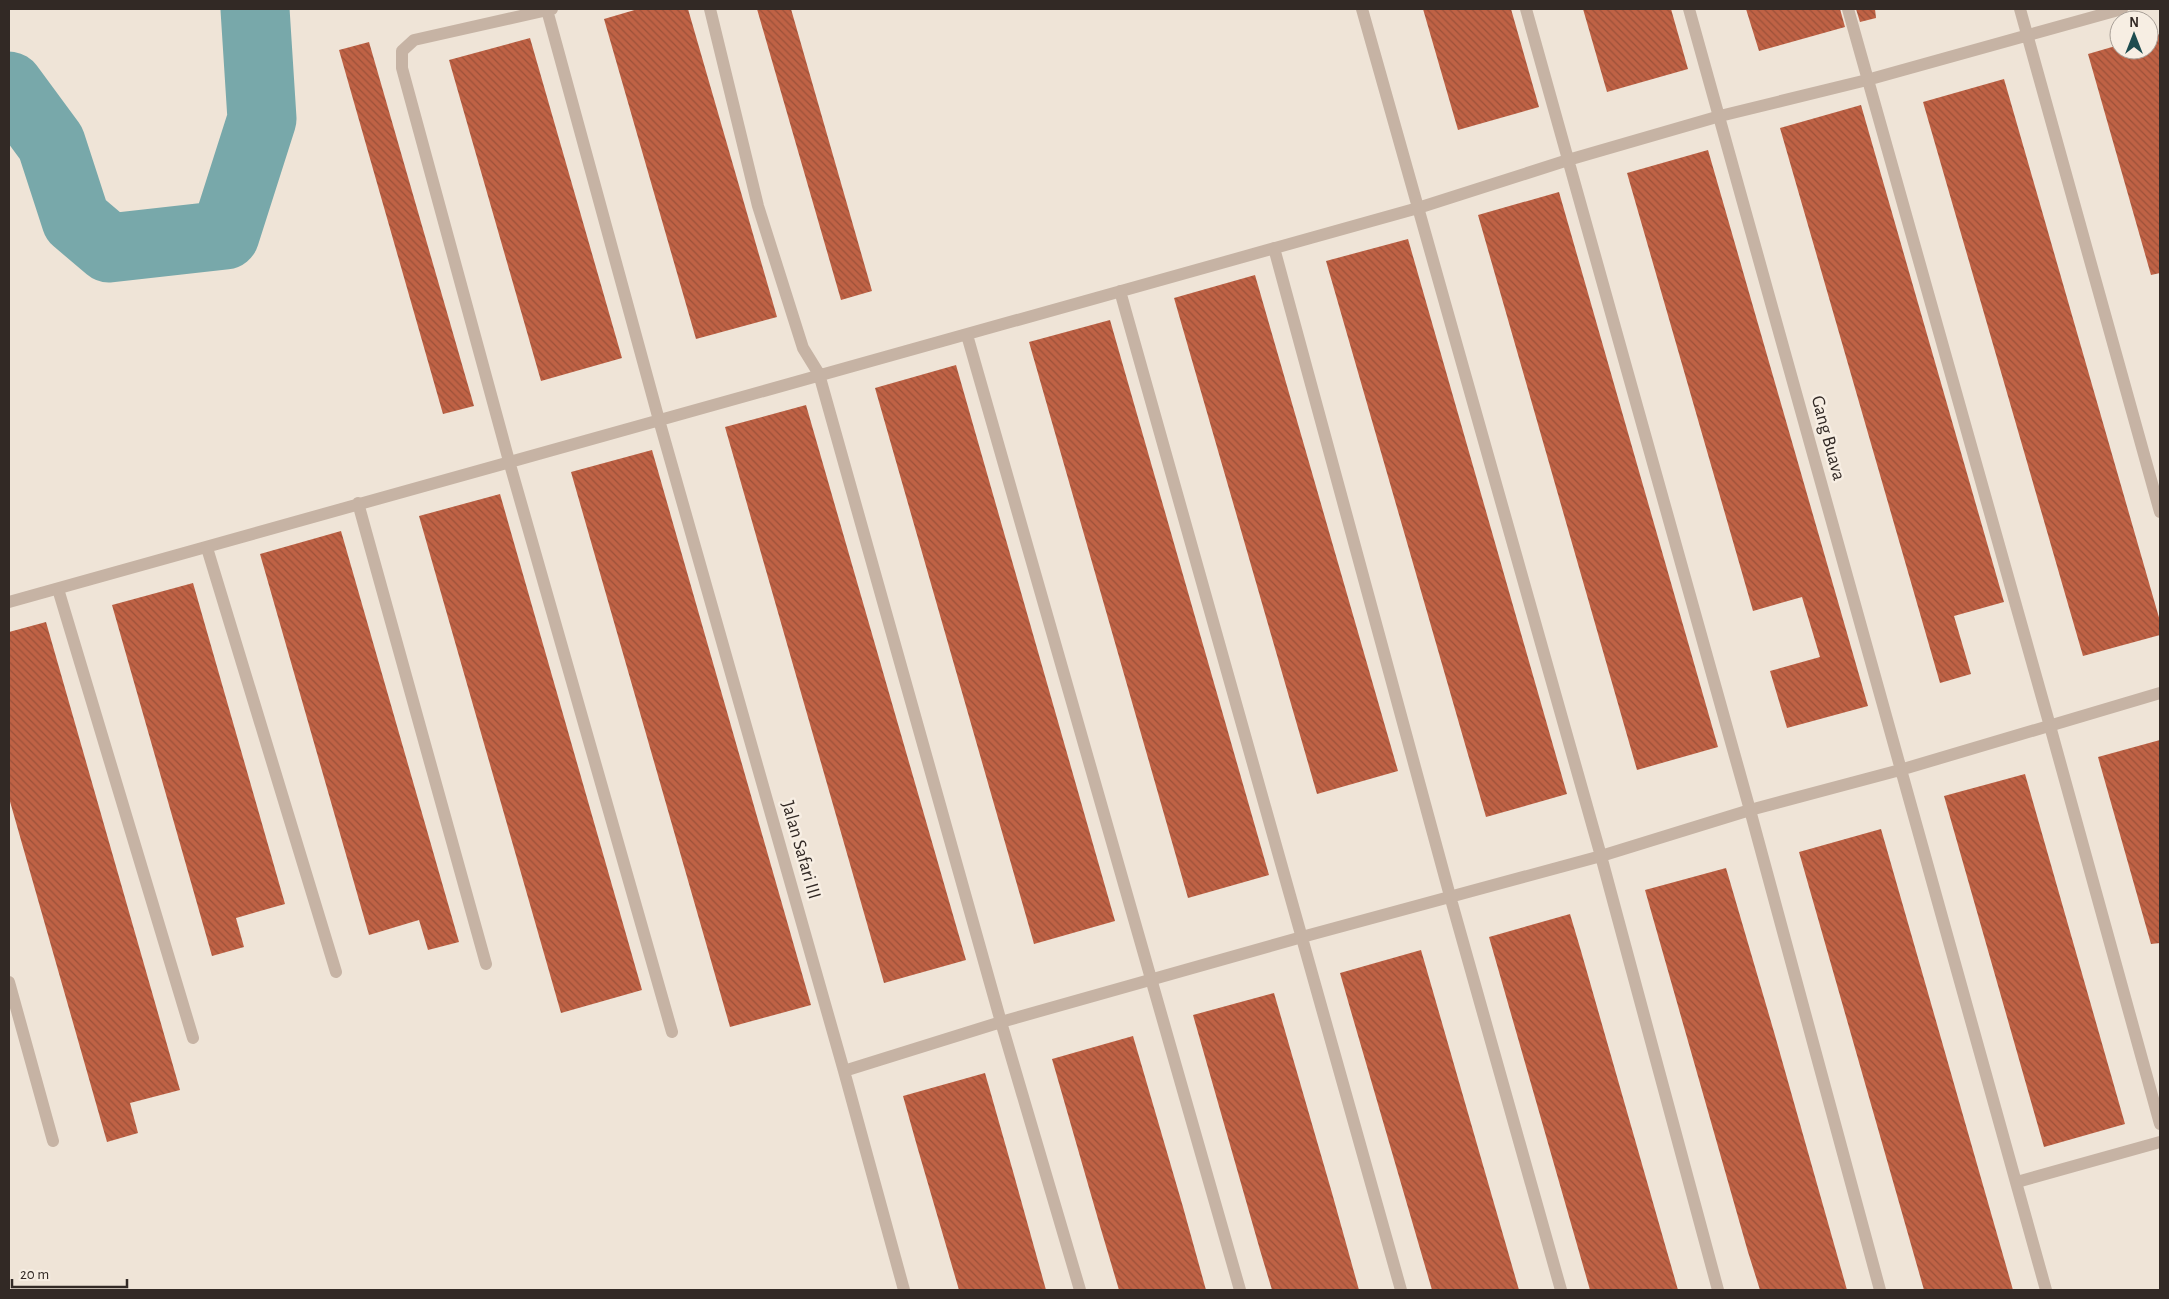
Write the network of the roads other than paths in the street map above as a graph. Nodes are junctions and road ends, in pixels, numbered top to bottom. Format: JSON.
{"nodes":[{"id":1,"x":710,"y":9,"type":"edge"},
{"id":2,"x":1362,"y":9,"type":"edge"},
{"id":3,"x":1526,"y":9,"type":"edge"},
{"id":4,"x":1689,"y":9,"type":"edge"},
{"id":5,"x":1848,"y":9,"type":"edge"},
{"id":6,"x":2020,"y":9,"type":"edge"},
{"id":7,"x":2122,"y":9,"type":"edge"},
{"id":8,"x":550,"y":10,"type":"edge"},
{"id":9,"x":2028,"y":35,"type":"junction"},
{"id":10,"x":1867,"y":80,"type":"junction"},
{"id":11,"x":1720,"y":116,"type":"junction"},
{"id":12,"x":1568,"y":160,"type":"junction"},
{"id":13,"x":1418,"y":208,"type":"junction"},
{"id":14,"x":1274,"y":248,"type":"junction"},
{"id":15,"x":1120,"y":291,"type":"junction"},
{"id":16,"x":967,"y":335,"type":"junction"},
{"id":17,"x":819,"y":374,"type":"junction"},
{"id":18,"x":659,"y":420,"type":"junction"},
{"id":19,"x":509,"y":461,"type":"junction"},
{"id":20,"x":358,"y":503,"type":"junction"},
{"id":21,"x":2160,"y":512,"type":"edge"},
{"id":22,"x":207,"y":548,"type":"junction"},
{"id":23,"x":58,"y":589,"type":"junction"},
{"id":24,"x":9,"y":602,"type":"edge"},
{"id":25,"x":2160,"y":693,"type":"edge"},
{"id":26,"x":2050,"y":726,"type":"junction"},
{"id":27,"x":1900,"y":770,"type":"junction"},
{"id":28,"x":1750,"y":810,"type":"junction"},
{"id":29,"x":1602,"y":856,"type":"junction"},
{"id":30,"x":1450,"y":896,"type":"junction"},
{"id":31,"x":1302,"y":937,"type":"junction"},
{"id":32,"x":486,"y":964,"type":"dead end"},
{"id":33,"x":336,"y":972,"type":"dead end"},
{"id":34,"x":1151,"y":981,"type":"junction"},
{"id":35,"x":9,"y":982,"type":"edge"},
{"id":36,"x":1001,"y":1022,"type":"junction"},
{"id":37,"x":672,"y":1032,"type":"dead end"},
{"id":38,"x":193,"y":1038,"type":"dead end"},
{"id":39,"x":844,"y":1071,"type":"junction"},
{"id":40,"x":2160,"y":1124,"type":"edge"},
{"id":41,"x":53,"y":1141,"type":"dead end"},
{"id":42,"x":2160,"y":1142,"type":"edge"},
{"id":43,"x":2017,"y":1182,"type":"junction"},
{"id":44,"x":904,"y":1290,"type":"edge"},
{"id":45,"x":1080,"y":1290,"type":"edge"},
{"id":46,"x":1240,"y":1290,"type":"edge"},
{"id":47,"x":1401,"y":1290,"type":"edge"},
{"id":48,"x":1561,"y":1290,"type":"edge"},
{"id":49,"x":1718,"y":1290,"type":"edge"},
{"id":50,"x":1880,"y":1290,"type":"edge"},
{"id":51,"x":2046,"y":1290,"type":"edge"}],
"edges":[{"from":1,"to":17,"type":"street"},
{"from":2,"to":13,"type":"street"},
{"from":3,"to":12,"type":"street"},
{"from":4,"to":11,"type":"street","name":"Gang Buava"},
{"from":5,"to":10,"type":"street"},
{"from":6,"to":9,"type":"street"},
{"from":7,"to":9,"type":"street"},
{"from":8,"to":18,"type":"street","name":"Jalan Safari III"},
{"from":8,"to":19,"type":"street"},
{"from":9,"to":10,"type":"street"},
{"from":9,"to":21,"type":"street"},
{"from":10,"to":11,"type":"street"},
{"from":10,"to":26,"type":"street"},
{"from":11,"to":12,"type":"street"},
{"from":11,"to":27,"type":"street","name":"Gang Buava"},
{"from":12,"to":13,"type":"street"},
{"from":12,"to":28,"type":"street"},
{"from":13,"to":14,"type":"street"},
{"from":13,"to":29,"type":"street"},
{"from":14,"to":15,"type":"street"},
{"from":14,"to":30,"type":"street"},
{"from":15,"to":16,"type":"street"},
{"from":15,"to":31,"type":"street"},
{"from":16,"to":17,"type":"street"},
{"from":16,"to":34,"type":"street"},
{"from":17,"to":18,"type":"street"},
{"from":17,"to":36,"type":"street"},
{"from":18,"to":19,"type":"street"},
{"from":18,"to":39,"type":"street","name":"Jalan Safari III"},
{"from":19,"to":20,"type":"street"},
{"from":19,"to":37,"type":"street"},
{"from":20,"to":22,"type":"street"},
{"from":20,"to":32,"type":"street"},
{"from":22,"to":23,"type":"street"},
{"from":22,"to":33,"type":"street"},
{"from":23,"to":24,"type":"street"},
{"from":23,"to":38,"type":"street"},
{"from":25,"to":26,"type":"street"},
{"from":26,"to":27,"type":"street"},
{"from":26,"to":40,"type":"street"},
{"from":27,"to":28,"type":"street"},
{"from":27,"to":43,"type":"street","name":"Gang Buava"},
{"from":28,"to":29,"type":"street"},
{"from":28,"to":50,"type":"street"},
{"from":29,"to":30,"type":"street"},
{"from":29,"to":49,"type":"street"},
{"from":30,"to":31,"type":"street"},
{"from":30,"to":48,"type":"street"},
{"from":31,"to":34,"type":"street"},
{"from":31,"to":47,"type":"street"},
{"from":34,"to":36,"type":"street"},
{"from":34,"to":46,"type":"street"},
{"from":35,"to":41,"type":"street"},
{"from":36,"to":39,"type":"street"},
{"from":36,"to":45,"type":"street"},
{"from":39,"to":44,"type":"street","name":"Jalan Safari III"},
{"from":42,"to":43,"type":"street"},
{"from":43,"to":51,"type":"street","name":"Gang Buava"}]}
